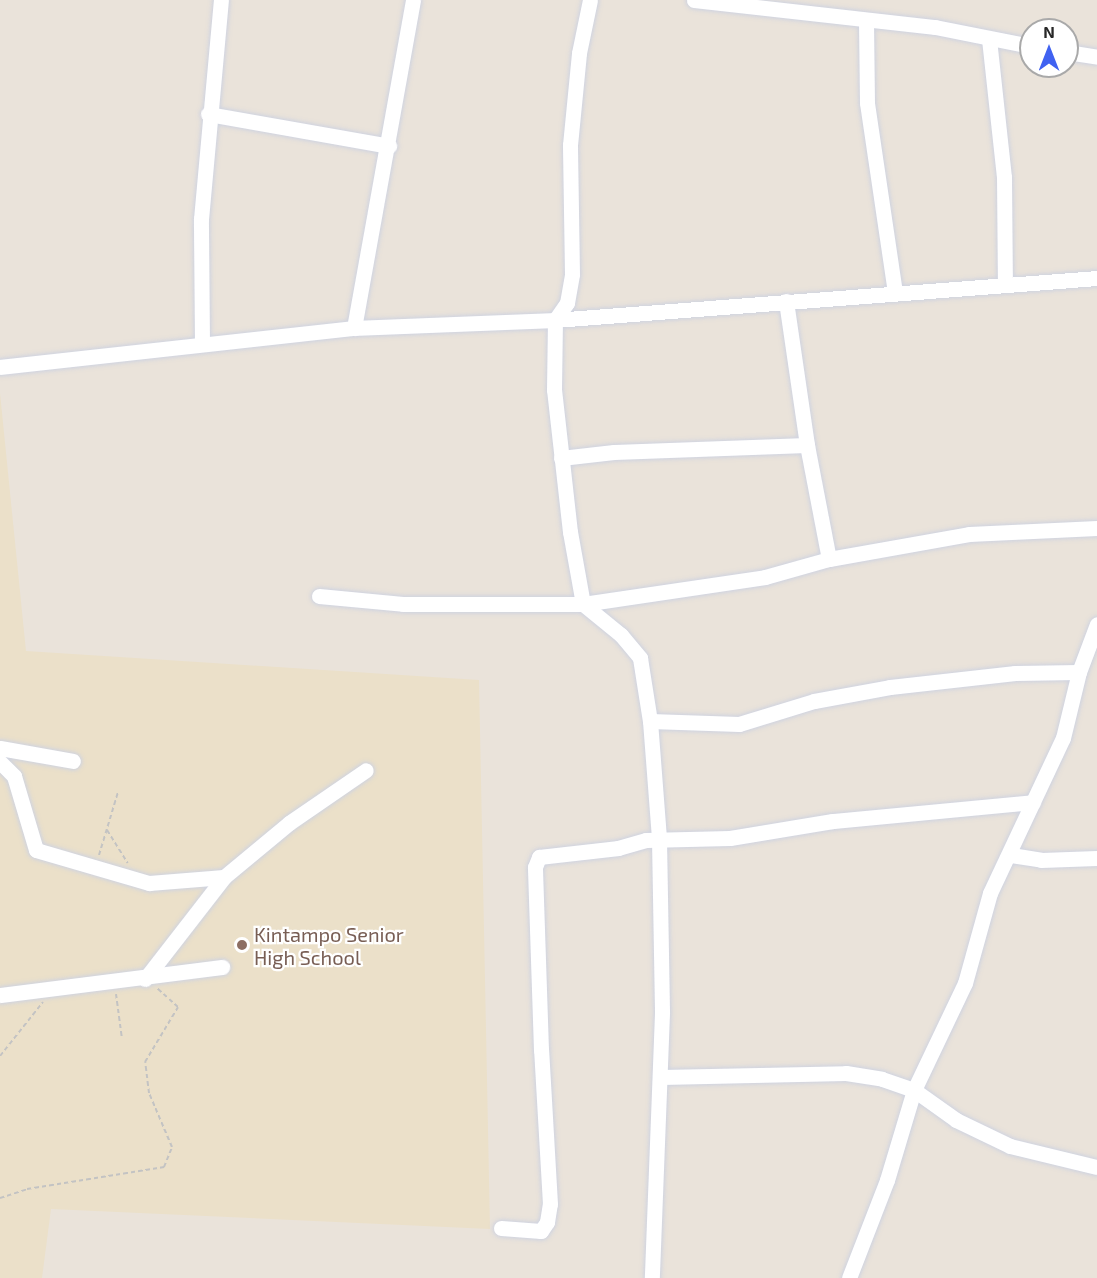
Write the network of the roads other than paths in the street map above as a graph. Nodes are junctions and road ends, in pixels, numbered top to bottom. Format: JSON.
{"nodes":[{"id":1,"x":221,"y":0,"type":"edge"},
{"id":2,"x":413,"y":0,"type":"edge"},
{"id":3,"x":590,"y":0,"type":"edge"},
{"id":4,"x":694,"y":0,"type":"edge"},
{"id":5,"x":723,"y":2,"type":"edge"},
{"id":6,"x":866,"y":21,"type":"junction"},
{"id":7,"x":988,"y":39,"type":"junction"},
{"id":8,"x":1019,"y":44,"type":"edge"},
{"id":9,"x":1079,"y":54,"type":"edge"},
{"id":10,"x":1097,"y":57,"type":"edge"},
{"id":11,"x":208,"y":114,"type":"junction"},
{"id":12,"x":389,"y":146,"type":"junction"},
{"id":13,"x":1097,"y":278,"type":"edge"},
{"id":14,"x":1005,"y":285,"type":"junction"},
{"id":15,"x":895,"y":293,"type":"junction"},
{"id":16,"x":786,"y":301,"type":"junction"},
{"id":17,"x":555,"y":321,"type":"junction"},
{"id":18,"x":354,"y":328,"type":"junction"},
{"id":19,"x":202,"y":343,"type":"junction"},
{"id":20,"x":0,"y":367,"type":"edge"},
{"id":21,"x":807,"y":445,"type":"junction"},
{"id":22,"x":561,"y":458,"type":"junction"},
{"id":23,"x":1097,"y":528,"type":"edge"},
{"id":24,"x":829,"y":559,"type":"junction"},
{"id":25,"x":319,"y":596,"type":"dead end"},
{"id":26,"x":583,"y":604,"type":"junction"},
{"id":27,"x":1097,"y":624,"type":"edge"},
{"id":28,"x":1091,"y":653,"type":"edge"},
{"id":29,"x":1079,"y":672,"type":"junction"},
{"id":30,"x":650,"y":721,"type":"junction"},
{"id":31,"x":0,"y":748,"type":"edge"},
{"id":32,"x":73,"y":761,"type":"dead end"},
{"id":33,"x":0,"y":762,"type":"edge"},
{"id":34,"x":366,"y":770,"type":"dead end"},
{"id":35,"x":1033,"y":802,"type":"junction"},
{"id":36,"x":658,"y":839,"type":"junction"},
{"id":37,"x":1011,"y":855,"type":"junction"},
{"id":38,"x":1097,"y":858,"type":"edge"},
{"id":39,"x":224,"y":877,"type":"junction"},
{"id":40,"x":222,"y":967,"type":"dead end"},
{"id":41,"x":145,"y":978,"type":"junction"},
{"id":42,"x":0,"y":995,"type":"edge"},
{"id":43,"x":661,"y":1077,"type":"junction"},
{"id":44,"x":914,"y":1090,"type":"junction"},
{"id":45,"x":1097,"y":1167,"type":"edge"},
{"id":46,"x":501,"y":1228,"type":"dead end"},
{"id":47,"x":652,"y":1278,"type":"edge"},
{"id":48,"x":849,"y":1278,"type":"edge"}],
"edges":[{"from":1,"to":11,"type":"street"},
{"from":2,"to":12,"type":"street"},
{"from":3,"to":17,"type":"street"},
{"from":4,"to":5,"type":"street"},
{"from":5,"to":6,"type":"street"},
{"from":6,"to":7,"type":"street"},
{"from":6,"to":15,"type":"street"},
{"from":7,"to":8,"type":"street"},
{"from":7,"to":14,"type":"street"},
{"from":9,"to":10,"type":"street"},
{"from":11,"to":12,"type":"street"},
{"from":11,"to":19,"type":"street"},
{"from":12,"to":18,"type":"street"},
{"from":13,"to":14,"type":"street"},
{"from":14,"to":15,"type":"street"},
{"from":15,"to":16,"type":"street"},
{"from":16,"to":17,"type":"street"},
{"from":16,"to":21,"type":"street"},
{"from":17,"to":18,"type":"street"},
{"from":17,"to":22,"type":"street"},
{"from":18,"to":19,"type":"street"},
{"from":19,"to":20,"type":"street"},
{"from":21,"to":22,"type":"street"},
{"from":21,"to":24,"type":"street"},
{"from":22,"to":26,"type":"street"},
{"from":23,"to":24,"type":"street"},
{"from":24,"to":26,"type":"street"},
{"from":25,"to":26,"type":"street"},
{"from":26,"to":30,"type":"street"},
{"from":27,"to":28,"type":"street"},
{"from":28,"to":29,"type":"street"},
{"from":29,"to":30,"type":"street"},
{"from":29,"to":35,"type":"street"},
{"from":30,"to":36,"type":"street"},
{"from":31,"to":32,"type":"street"},
{"from":33,"to":39,"type":"street"},
{"from":34,"to":39,"type":"street"},
{"from":35,"to":36,"type":"street"},
{"from":35,"to":37,"type":"street"},
{"from":36,"to":43,"type":"street"},
{"from":36,"to":46,"type":"street"},
{"from":37,"to":38,"type":"street"},
{"from":37,"to":44,"type":"street"},
{"from":39,"to":41,"type":"street"},
{"from":40,"to":41,"type":"street"},
{"from":41,"to":42,"type":"street"},
{"from":43,"to":44,"type":"street"},
{"from":43,"to":47,"type":"street"},
{"from":44,"to":45,"type":"street"},
{"from":44,"to":48,"type":"street"}]}
